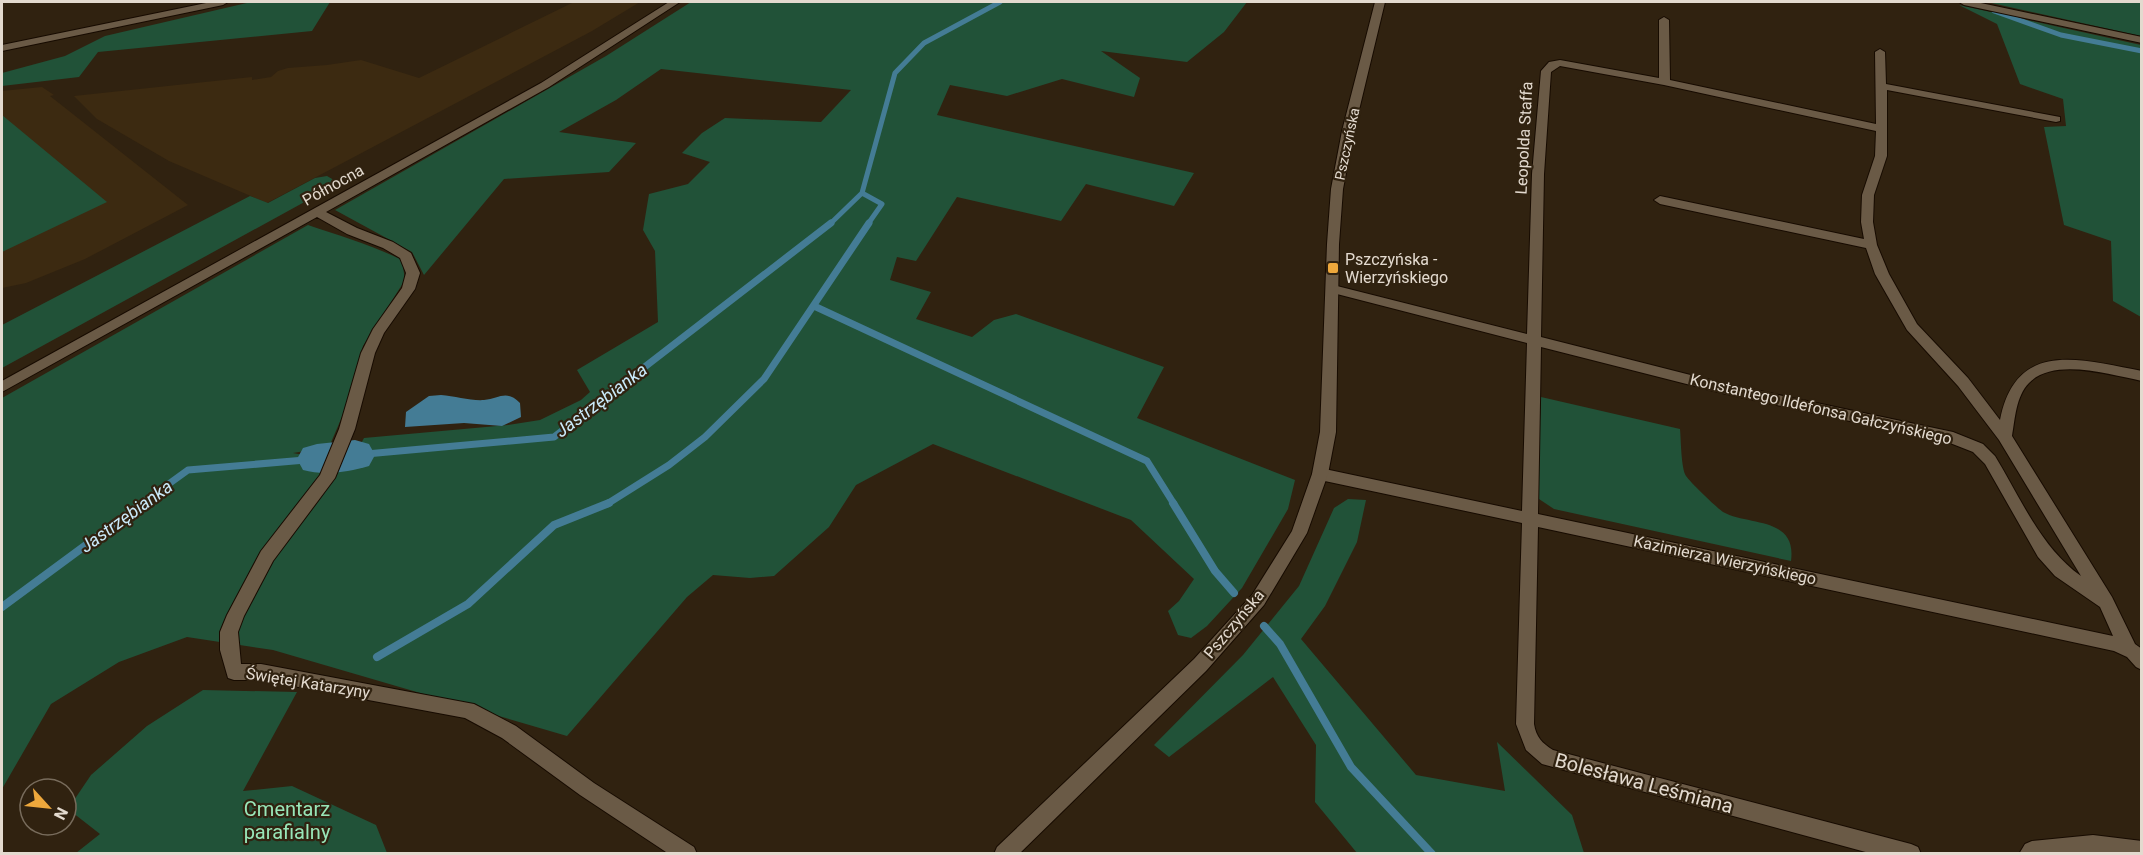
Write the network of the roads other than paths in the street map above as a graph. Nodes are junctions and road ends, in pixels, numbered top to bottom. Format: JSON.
{"nodes":[{"id":1,"x":223,"y":2,"type":"edge"},
{"id":2,"x":675,"y":2,"type":"edge"},
{"id":3,"x":1380,"y":2,"type":"edge"},
{"id":4,"x":1964,"y":2,"type":"edge"},
{"id":5,"x":1664,"y":21,"type":"dead end"},
{"id":6,"x":2142,"y":40,"type":"edge"},
{"id":7,"x":2,"y":48,"type":"edge"},
{"id":8,"x":1880,"y":52,"type":"dead end"},
{"id":9,"x":1664,"y":82,"type":"junction"},
{"id":10,"x":1881,"y":86,"type":"junction"},
{"id":11,"x":2056,"y":119,"type":"dead end"},
{"id":12,"x":1882,"y":129,"type":"junction"},
{"id":13,"x":1660,"y":200,"type":"dead end"},
{"id":14,"x":318,"y":213,"type":"junction"},
{"id":15,"x":1872,"y":245,"type":"junction"},
{"id":16,"x":1333,"y":289,"type":"junction"},
{"id":17,"x":1536,"y":341,"type":"junction"},
{"id":18,"x":2142,"y":376,"type":"edge"},
{"id":19,"x":2,"y":387,"type":"edge"},
{"id":20,"x":2004,"y":436,"type":"junction"},
{"id":21,"x":1320,"y":474,"type":"junction"},
{"id":22,"x":1530,"y":518,"type":"junction"},
{"id":23,"x":2106,"y":603,"type":"junction"},
{"id":24,"x":2128,"y":649,"type":"junction"},
{"id":25,"x":2142,"y":662,"type":"edge"},
{"id":26,"x":2142,"y":851,"type":"edge"},
{"id":27,"x":687,"y":854,"type":"edge"},
{"id":28,"x":1004,"y":854,"type":"edge"},
{"id":29,"x":1911,"y":854,"type":"edge"},
{"id":30,"x":2029,"y":854,"type":"edge"}],
"edges":[{"from":1,"to":7,"type":"street"},
{"from":2,"to":14,"type":"street","name":"Północna"},
{"from":3,"to":16,"type":"street","name":"Pszczyńska"},
{"from":4,"to":6,"type":"street"},
{"from":5,"to":9,"type":"street"},
{"from":8,"to":10,"type":"street","name":"Konstantego Ildefonsa Gałczyńskiego"},
{"from":9,"to":12,"type":"street","name":"Leopolda Staffa"},
{"from":9,"to":17,"type":"street","name":"Leopolda Staffa"},
{"from":10,"to":11,"type":"street"},
{"from":10,"to":12,"type":"street","name":"Konstantego Ildefonsa Gałczyńskiego"},
{"from":12,"to":15,"type":"street","name":"Konstantego Ildefonsa Gałczyńskiego"},
{"from":13,"to":15,"type":"street"},
{"from":14,"to":19,"type":"street","name":"Północna"},
{"from":14,"to":27,"type":"street","name":"Świętej Katarzyny"},
{"from":15,"to":20,"type":"street","name":"Konstantego Ildefonsa Gałczyńskiego"},
{"from":16,"to":17,"type":"street"},
{"from":16,"to":21,"type":"street","name":"Pszczyńska"},
{"from":17,"to":22,"type":"street","name":"Leopolda Staffa"},
{"from":17,"to":23,"type":"street","name":"Konstantego Ildefonsa Gałczyńskiego"},
{"from":18,"to":20,"type":"street"},
{"from":20,"to":23,"type":"street","name":"Konstantego Ildefonsa Gałczyńskiego"},
{"from":21,"to":22,"type":"street","name":"Kazimierza Wierzyńskiego"},
{"from":21,"to":28,"type":"street","name":"Pszczyńska"},
{"from":22,"to":24,"type":"street","name":"Kazimierza Wierzyńskiego"},
{"from":22,"to":29,"type":"street","name":"Bolesława Leśmiana"},
{"from":23,"to":24,"type":"street","name":"Konstantego Ildefonsa Gałczyńskiego"},
{"from":24,"to":25,"type":"street","name":"Konstantego Ildefonsa Gałczyńskiego"},
{"from":26,"to":30,"type":"street"}]}
